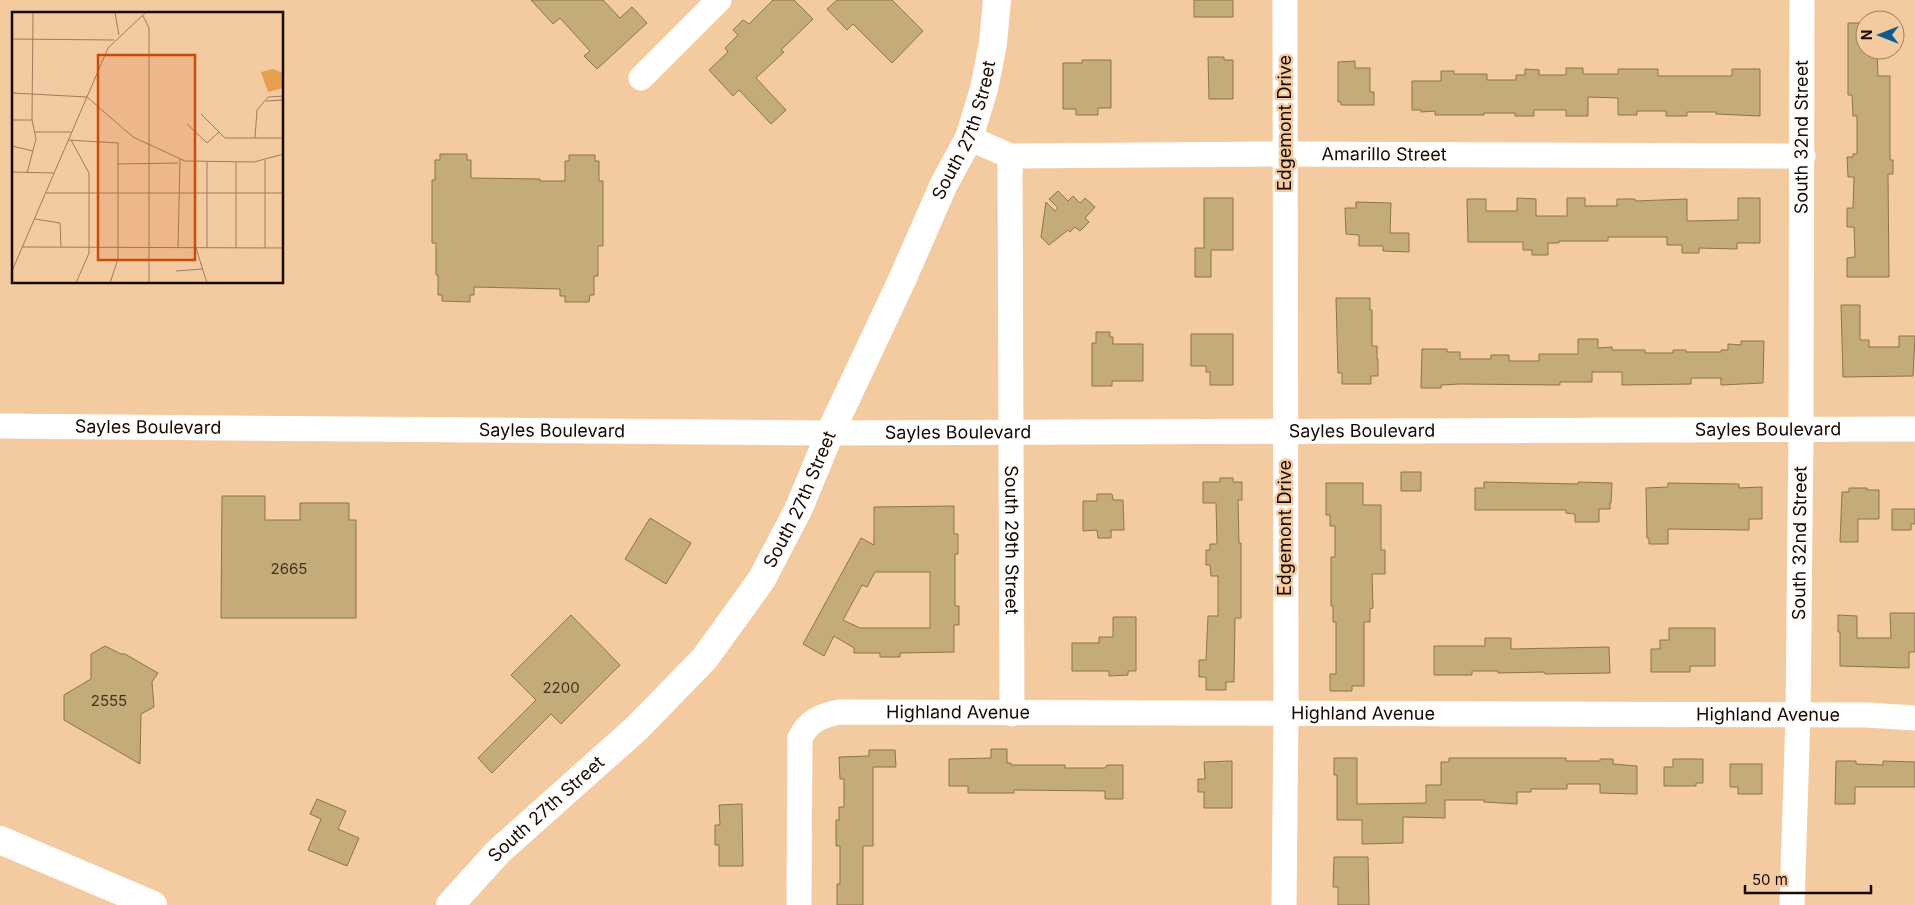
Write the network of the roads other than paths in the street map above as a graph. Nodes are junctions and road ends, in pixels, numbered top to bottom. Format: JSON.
{"nodes":[{"id":1,"x":719,"y":0,"type":"edge"},
{"id":2,"x":997,"y":0,"type":"edge"},
{"id":3,"x":1285,"y":0,"type":"edge"},
{"id":4,"x":1802,"y":0,"type":"edge"},
{"id":5,"x":641,"y":78,"type":"dead end"},
{"id":6,"x":970,"y":138,"type":"junction"},
{"id":7,"x":1285,"y":154,"type":"junction"},
{"id":8,"x":1010,"y":156,"type":"junction"},
{"id":9,"x":1803,"y":156,"type":"junction"},
{"id":10,"x":0,"y":426,"type":"edge"},
{"id":11,"x":1915,"y":429,"type":"edge"},
{"id":12,"x":1801,"y":430,"type":"junction"},
{"id":13,"x":1011,"y":433,"type":"junction"},
{"id":14,"x":1284,"y":433,"type":"junction"},
{"id":15,"x":830,"y":434,"type":"junction"},
{"id":16,"x":1012,"y":714,"type":"junction"},
{"id":17,"x":1286,"y":714,"type":"junction"},
{"id":18,"x":1798,"y":716,"type":"junction"},
{"id":19,"x":1915,"y":718,"type":"edge"},
{"id":20,"x":0,"y":840,"type":"edge"},
{"id":21,"x":153,"y":905,"type":"edge"},
{"id":22,"x":450,"y":905,"type":"edge"},
{"id":23,"x":799,"y":905,"type":"edge"},
{"id":24,"x":1284,"y":905,"type":"edge"},
{"id":25,"x":1792,"y":905,"type":"edge"}],
"edges":[{"from":1,"to":5,"type":"street"},
{"from":2,"to":6,"type":"main road","name":"South 27th Street"},
{"from":3,"to":7,"type":"street","name":"Edgemont Drive"},
{"from":4,"to":9,"type":"street","name":"South 32nd Street"},
{"from":6,"to":8,"type":"street","name":"Amarillo Street"},
{"from":6,"to":15,"type":"main road","name":"South 27th Street"},
{"from":7,"to":8,"type":"street","name":"Amarillo Street"},
{"from":7,"to":9,"type":"street","name":"Amarillo Street"},
{"from":7,"to":14,"type":"street","name":"Edgemont Drive"},
{"from":8,"to":13,"type":"street","name":"South 29th Street"},
{"from":9,"to":12,"type":"street","name":"South 32nd Street"},
{"from":10,"to":15,"type":"street","name":"Sayles Boulevard"},
{"from":11,"to":12,"type":"street","name":"Sayles Boulevard"},
{"from":12,"to":14,"type":"street","name":"Sayles Boulevard"},
{"from":12,"to":18,"type":"street","name":"South 32nd Street"},
{"from":13,"to":14,"type":"street","name":"Sayles Boulevard"},
{"from":13,"to":15,"type":"street","name":"Sayles Boulevard"},
{"from":13,"to":16,"type":"street","name":"South 29th Street"},
{"from":14,"to":17,"type":"street","name":"Edgemont Drive"},
{"from":15,"to":22,"type":"main road","name":"South 27th Street"},
{"from":16,"to":17,"type":"street","name":"Highland Avenue"},
{"from":16,"to":23,"type":"street","name":"Highland Avenue"},
{"from":17,"to":18,"type":"street","name":"Highland Avenue"},
{"from":17,"to":24,"type":"street","name":"Edgemont Drive"},
{"from":18,"to":19,"type":"street","name":"Highland Avenue"},
{"from":18,"to":25,"type":"street","name":"South 32nd Street"},
{"from":20,"to":21,"type":"main road"}]}
